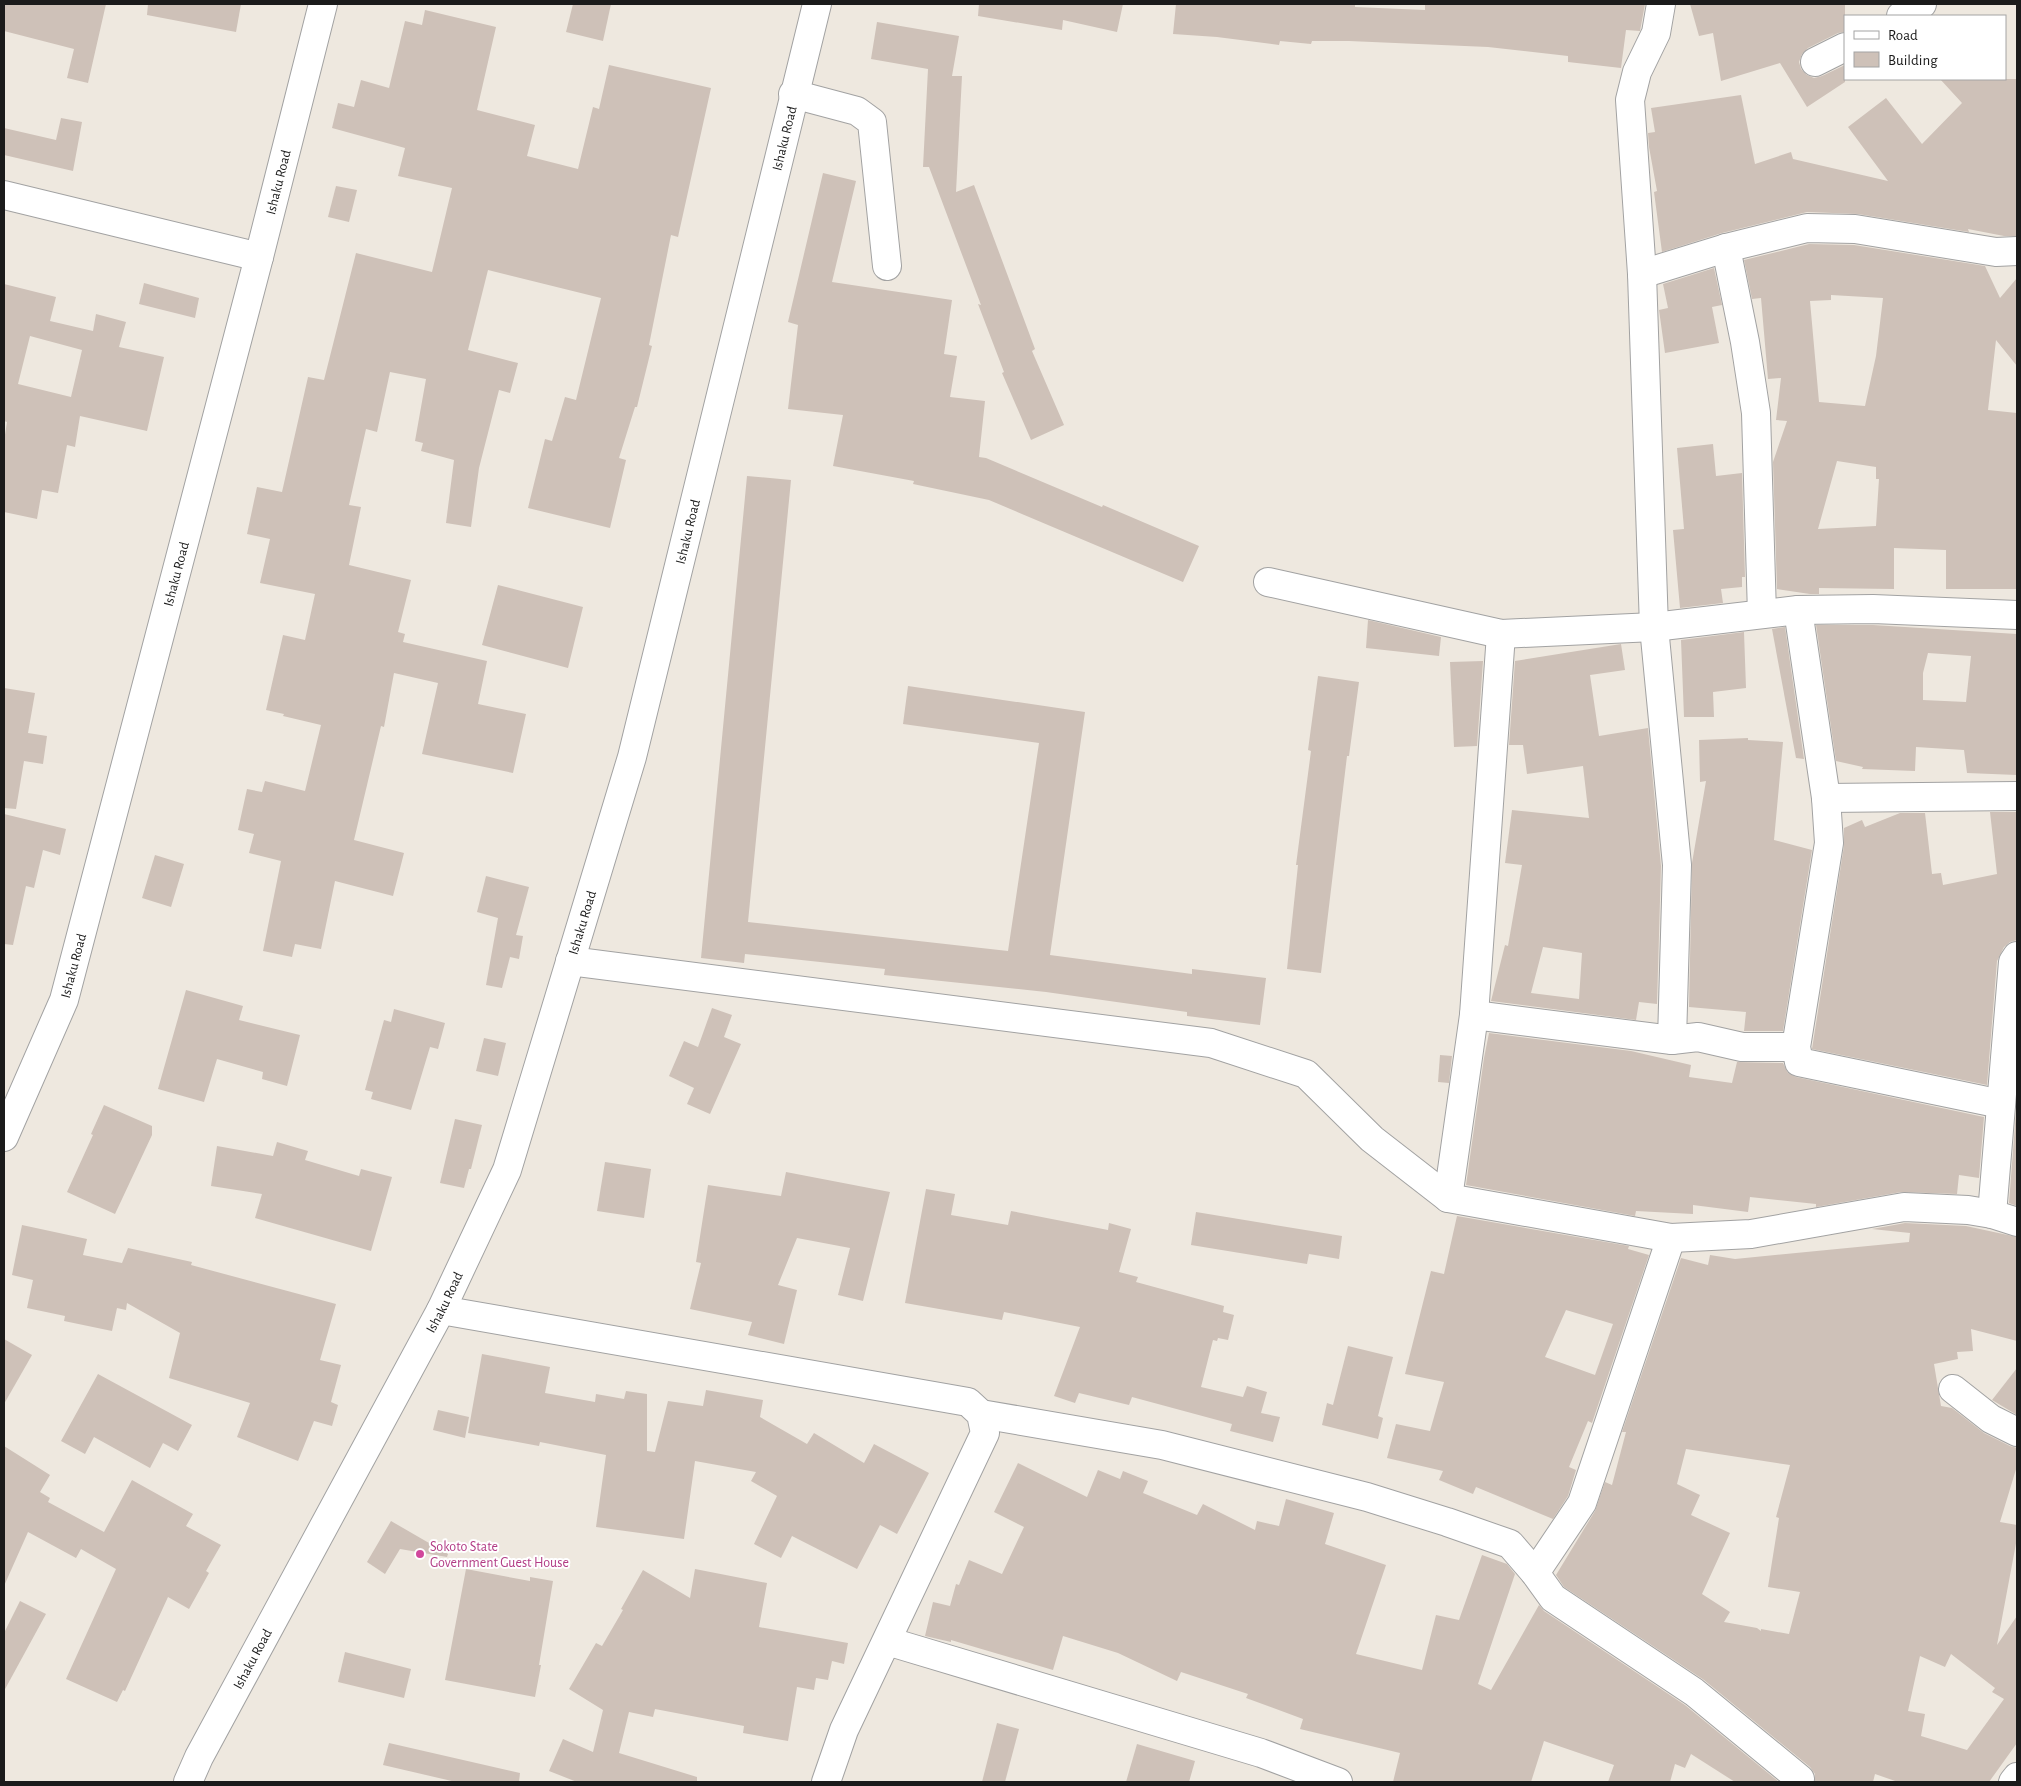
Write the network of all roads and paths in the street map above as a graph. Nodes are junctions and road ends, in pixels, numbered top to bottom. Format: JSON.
{"nodes":[{"id":1,"x":323,"y":4,"type":"edge"},
{"id":2,"x":817,"y":4,"type":"edge"},
{"id":3,"x":1661,"y":4,"type":"edge"},
{"id":4,"x":1922,"y":4,"type":"edge"},
{"id":5,"x":1903,"y":15,"type":"edge"},
{"id":6,"x":1844,"y":48,"type":"edge"},
{"id":7,"x":1815,"y":62,"type":"dead end"},
{"id":8,"x":793,"y":94,"type":"junction"},
{"id":9,"x":4,"y":195,"type":"edge"},
{"id":10,"x":1726,"y":248,"type":"junction"},
{"id":11,"x":2017,"y":250,"type":"edge"},
{"id":12,"x":259,"y":257,"type":"junction"},
{"id":13,"x":887,"y":266,"type":"dead end"},
{"id":14,"x":1642,"y":274,"type":"junction"},
{"id":15,"x":1268,"y":582,"type":"dead end"},
{"id":16,"x":1798,"y":610,"type":"junction"},
{"id":17,"x":1762,"y":614,"type":"junction"},
{"id":18,"x":2017,"y":615,"type":"edge"},
{"id":19,"x":1654,"y":627,"type":"junction"},
{"id":20,"x":1501,"y":634,"type":"junction"},
{"id":21,"x":2017,"y":796,"type":"edge"},
{"id":22,"x":1826,"y":798,"type":"junction"},
{"id":23,"x":2017,"y":956,"type":"edge"},
{"id":24,"x":570,"y":961,"type":"junction"},
{"id":25,"x":1474,"y":1015,"type":"junction"},
{"id":26,"x":1672,"y":1040,"type":"junction"},
{"id":27,"x":1796,"y":1047,"type":"junction"},
{"id":28,"x":2001,"y":1104,"type":"junction"},
{"id":29,"x":4,"y":1137,"type":"edge"},
{"id":30,"x":1448,"y":1198,"type":"junction"},
{"id":31,"x":2005,"y":1218,"type":"edge"},
{"id":32,"x":1671,"y":1238,"type":"junction"},
{"id":33,"x":441,"y":1310,"type":"junction"},
{"id":34,"x":1953,"y":1389,"type":"dead end"},
{"id":35,"x":981,"y":1414,"type":"junction"},
{"id":36,"x":2017,"y":1432,"type":"edge"},
{"id":37,"x":1535,"y":1573,"type":"junction"},
{"id":38,"x":886,"y":1641,"type":"junction"},
{"id":39,"x":2017,"y":1777,"type":"edge"},
{"id":40,"x":1800,"y":1779,"type":"dead end"},
{"id":41,"x":188,"y":1782,"type":"edge"},
{"id":42,"x":826,"y":1782,"type":"edge"},
{"id":43,"x":1338,"y":1782,"type":"edge"},
{"id":44,"x":2013,"y":1782,"type":"edge"}],
"edges":[{"from":1,"to":12,"type":"street","name":"Ishaku Road"},
{"from":2,"to":8,"type":"street","name":"Ishaku Road"},
{"from":3,"to":14,"type":"street"},
{"from":4,"to":5,"type":"street"},
{"from":6,"to":7,"type":"street"},
{"from":8,"to":13,"type":"street"},
{"from":8,"to":24,"type":"street","name":"Ishaku Road"},
{"from":9,"to":12,"type":"street"},
{"from":10,"to":11,"type":"street"},
{"from":10,"to":14,"type":"street"},
{"from":10,"to":17,"type":"street"},
{"from":12,"to":29,"type":"street","name":"Ishaku Road"},
{"from":14,"to":19,"type":"street"},
{"from":15,"to":20,"type":"street"},
{"from":16,"to":17,"type":"street"},
{"from":16,"to":18,"type":"street"},
{"from":16,"to":22,"type":"street"},
{"from":17,"to":19,"type":"street"},
{"from":19,"to":20,"type":"street"},
{"from":19,"to":26,"type":"street"},
{"from":20,"to":25,"type":"street"},
{"from":21,"to":22,"type":"street"},
{"from":22,"to":27,"type":"street"},
{"from":23,"to":28,"type":"street"},
{"from":24,"to":30,"type":"street"},
{"from":24,"to":33,"type":"street","name":"Ishaku Road"},
{"from":25,"to":26,"type":"street"},
{"from":25,"to":30,"type":"street"},
{"from":26,"to":27,"type":"street"},
{"from":27,"to":28,"type":"street"},
{"from":28,"to":31,"type":"street"},
{"from":30,"to":32,"type":"street"},
{"from":31,"to":32,"type":"street"},
{"from":32,"to":37,"type":"street"},
{"from":33,"to":35,"type":"street"},
{"from":33,"to":41,"type":"street","name":"Ishaku Road"},
{"from":34,"to":36,"type":"street"},
{"from":35,"to":37,"type":"street"},
{"from":35,"to":38,"type":"street"},
{"from":37,"to":40,"type":"street"},
{"from":38,"to":42,"type":"street"},
{"from":38,"to":43,"type":"street"},
{"from":39,"to":44,"type":"street"}]}
